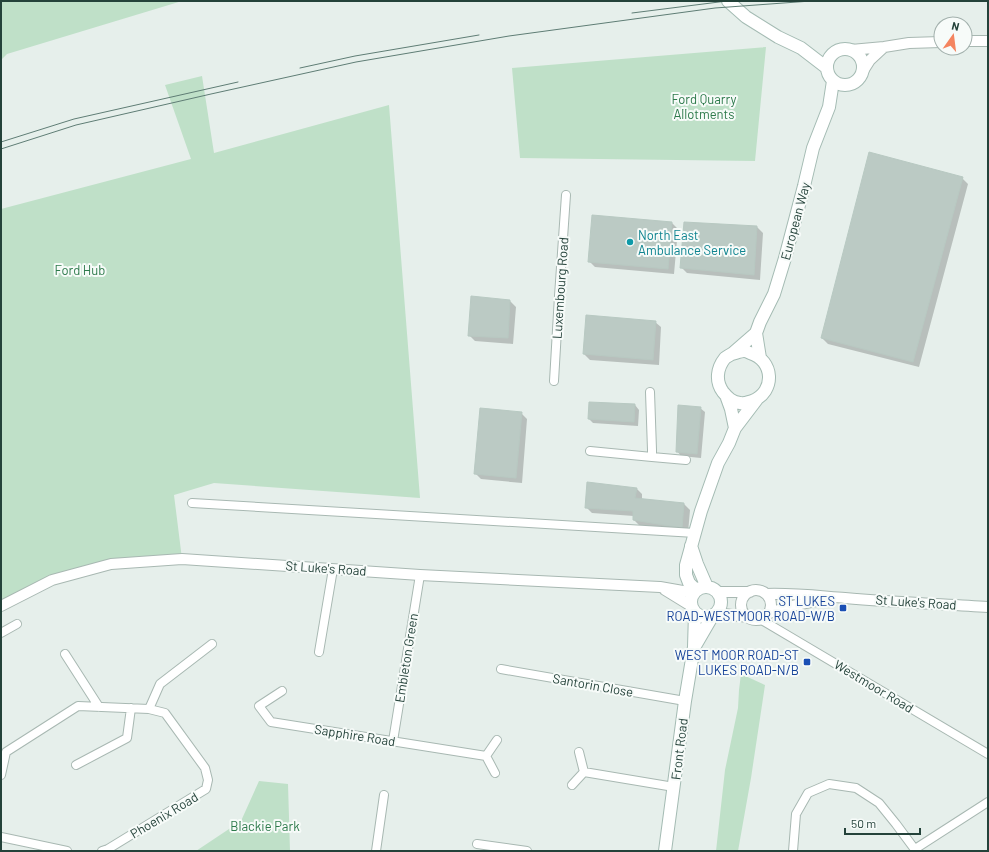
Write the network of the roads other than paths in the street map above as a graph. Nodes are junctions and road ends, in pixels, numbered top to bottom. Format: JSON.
{"nodes":[{"id":1,"x":728,"y":1,"type":"edge"},
{"id":2,"x":973,"y":41,"type":"edge"},
{"id":3,"x":988,"y":41,"type":"edge"},
{"id":4,"x":933,"y":42,"type":"edge"},
{"id":5,"x":884,"y":47,"type":"junction"},
{"id":6,"x":801,"y":48,"type":"junction"},
{"id":7,"x":851,"y":50,"type":"junction"},
{"id":8,"x":832,"y":55,"type":"junction"},
{"id":9,"x":827,"y":68,"type":"junction"},
{"id":10,"x":863,"y":71,"type":"junction"},
{"id":11,"x":833,"y":81,"type":"junction"},
{"id":12,"x":845,"y":86,"type":"junction"},
{"id":13,"x":829,"y":107,"type":"junction"},
{"id":14,"x":566,"y":195,"type":"dead end"},
{"id":15,"x":756,"y":333,"type":"junction"},
{"id":16,"x":732,"y":354,"type":"junction"},
{"id":17,"x":760,"y":358,"type":"junction"},
{"id":18,"x":554,"y":381,"type":"dead end"},
{"id":19,"x":650,"y":392,"type":"dead end"},
{"id":20,"x":727,"y":398,"type":"junction"},
{"id":21,"x":758,"y":399,"type":"junction"},
{"id":22,"x":735,"y":428,"type":"junction"},
{"id":23,"x":590,"y":451,"type":"dead end"},
{"id":24,"x":652,"y":457,"type":"junction"},
{"id":25,"x":686,"y":460,"type":"dead end"},
{"id":26,"x":192,"y":503,"type":"dead end"},
{"id":27,"x":695,"y":533,"type":"junction"},
{"id":28,"x":334,"y":569,"type":"junction"},
{"id":29,"x":420,"y":575,"type":"junction"},
{"id":30,"x":660,"y":587,"type":"junction"},
{"id":31,"x":704,"y":590,"type":"junction"},
{"id":32,"x":750,"y":592,"type":"junction"},
{"id":33,"x":766,"y":594,"type":"junction"},
{"id":34,"x":844,"y":598,"type":"junction"},
{"id":35,"x":1,"y":606,"type":"edge"},
{"id":36,"x":988,"y":607,"type":"edge"},
{"id":37,"x":693,"y":609,"type":"junction"},
{"id":38,"x":769,"y":613,"type":"junction"},
{"id":39,"x":714,"y":614,"type":"junction"},
{"id":40,"x":748,"y":617,"type":"junction"},
{"id":41,"x":760,"y":619,"type":"junction"},
{"id":42,"x":17,"y":624,"type":"dead end"},
{"id":43,"x":1,"y":634,"type":"edge"},
{"id":44,"x":212,"y":644,"type":"dead end"},
{"id":45,"x":694,"y":647,"type":"junction"},
{"id":46,"x":319,"y":652,"type":"dead end"},
{"id":47,"x":65,"y":654,"type":"dead end"},
{"id":48,"x":501,"y":669,"type":"dead end"},
{"id":49,"x":282,"y":691,"type":"dead end"},
{"id":50,"x":685,"y":701,"type":"junction"},
{"id":51,"x":99,"y":707,"type":"junction"},
{"id":52,"x":131,"y":708,"type":"junction"},
{"id":53,"x":149,"y":709,"type":"junction"},
{"id":54,"x":497,"y":740,"type":"dead end"},
{"id":55,"x":392,"y":741,"type":"junction"},
{"id":56,"x":4,"y":752,"type":"edge"},
{"id":57,"x":579,"y":752,"type":"dead end"},
{"id":58,"x":988,"y":754,"type":"edge"},
{"id":59,"x":486,"y":756,"type":"junction"},
{"id":60,"x":76,"y":765,"type":"dead end"},
{"id":61,"x":584,"y":772,"type":"junction"},
{"id":62,"x":495,"y":773,"type":"dead end"},
{"id":63,"x":1,"y":775,"type":"edge"},
{"id":64,"x":572,"y":785,"type":"dead end"},
{"id":65,"x":674,"y":787,"type":"junction"},
{"id":66,"x":384,"y":795,"type":"dead end"},
{"id":67,"x":988,"y":802,"type":"edge"},
{"id":68,"x":1,"y":837,"type":"edge"},
{"id":69,"x":477,"y":844,"type":"dead end"},
{"id":70,"x":915,"y":850,"type":"edge"},
{"id":71,"x":66,"y":851,"type":"edge"},
{"id":72,"x":102,"y":851,"type":"edge"},
{"id":73,"x":376,"y":851,"type":"edge"},
{"id":74,"x":527,"y":851,"type":"edge"},
{"id":75,"x":665,"y":851,"type":"edge"},
{"id":76,"x":793,"y":851,"type":"edge"}],
"edges":[{"from":1,"to":6,"type":"main road"},
{"from":2,"to":3,"type":"street"},
{"from":4,"to":5,"type":"street"},
{"from":5,"to":7,"type":"street"},
{"from":5,"to":10,"type":"street"},
{"from":6,"to":8,"type":"main road"},
{"from":6,"to":9,"type":"main road"},
{"from":7,"to":8,"type":"main road"},
{"from":7,"to":10,"type":"main road"},
{"from":8,"to":9,"type":"main road"},
{"from":9,"to":11,"type":"main road"},
{"from":10,"to":12,"type":"main road"},
{"from":11,"to":12,"type":"main road"},
{"from":11,"to":13,"type":"main road"},
{"from":12,"to":13,"type":"main road"},
{"from":13,"to":15,"type":"main road","name":"European Way"},
{"from":14,"to":18,"type":"street","name":"Luxembourg Road"},
{"from":15,"to":16,"type":"main road"},
{"from":15,"to":17,"type":"main road"},
{"from":16,"to":17,"type":"main road"},
{"from":16,"to":20,"type":"main road"},
{"from":17,"to":21,"type":"main road"},
{"from":19,"to":24,"type":"street"},
{"from":20,"to":21,"type":"main road"},
{"from":20,"to":22,"type":"main road"},
{"from":21,"to":22,"type":"main road"},
{"from":22,"to":27,"type":"main road"},
{"from":23,"to":24,"type":"street"},
{"from":24,"to":25,"type":"street"},
{"from":26,"to":27,"type":"street"},
{"from":27,"to":31,"type":"main road"},
{"from":28,"to":29,"type":"street","name":"St Luke's Road"},
{"from":28,"to":35,"type":"street","name":"St Luke's Road"},
{"from":28,"to":46,"type":"street"},
{"from":29,"to":30,"type":"street","name":"St Luke's Road"},
{"from":29,"to":55,"type":"street","name":"Embleton Green"},
{"from":30,"to":31,"type":"street","name":"St Luke's Road"},
{"from":30,"to":37,"type":"street","name":"St Luke's Road"},
{"from":31,"to":32,"type":"street","name":"St Luke's Road"},
{"from":31,"to":37,"type":"main road"},
{"from":31,"to":39,"type":"main road"},
{"from":32,"to":33,"type":"street"},
{"from":32,"to":40,"type":"street"},
{"from":33,"to":34,"type":"street","name":"St Luke's Road"},
{"from":33,"to":38,"type":"street"},
{"from":34,"to":36,"type":"street","name":"St Luke's Road"},
{"from":34,"to":38,"type":"street","name":"St Luke's Road"},
{"from":37,"to":39,"type":"main road"},
{"from":37,"to":45,"type":"main road"},
{"from":38,"to":41,"type":"street"},
{"from":39,"to":40,"type":"street"},
{"from":39,"to":45,"type":"main road"},
{"from":40,"to":41,"type":"street"},
{"from":41,"to":58,"type":"street","name":"Westmoor Road"},
{"from":42,"to":43,"type":"street"},
{"from":44,"to":53,"type":"street"},
{"from":45,"to":50,"type":"main road","name":"Front Road"},
{"from":47,"to":51,"type":"street"},
{"from":48,"to":50,"type":"street","name":"Santorin Close"},
{"from":49,"to":55,"type":"street","name":"Sapphire Road"},
{"from":50,"to":65,"type":"main road","name":"Front Road"},
{"from":51,"to":52,"type":"street","name":"Phoenix Road"},
{"from":51,"to":56,"type":"street","name":"Phoenix Road"},
{"from":52,"to":53,"type":"street","name":"Phoenix Road"},
{"from":52,"to":60,"type":"street"},
{"from":53,"to":72,"type":"street","name":"Phoenix Road"},
{"from":54,"to":59,"type":"street"},
{"from":55,"to":59,"type":"street","name":"Sapphire Road"},
{"from":56,"to":63,"type":"street","name":"Phoenix Road"},
{"from":57,"to":61,"type":"street"},
{"from":59,"to":62,"type":"street"},
{"from":61,"to":64,"type":"street"},
{"from":61,"to":65,"type":"street"},
{"from":65,"to":75,"type":"main road","name":"Front Road"},
{"from":66,"to":73,"type":"street"},
{"from":67,"to":70,"type":"street"},
{"from":68,"to":71,"type":"street"},
{"from":69,"to":74,"type":"street"},
{"from":70,"to":76,"type":"street"}]}
